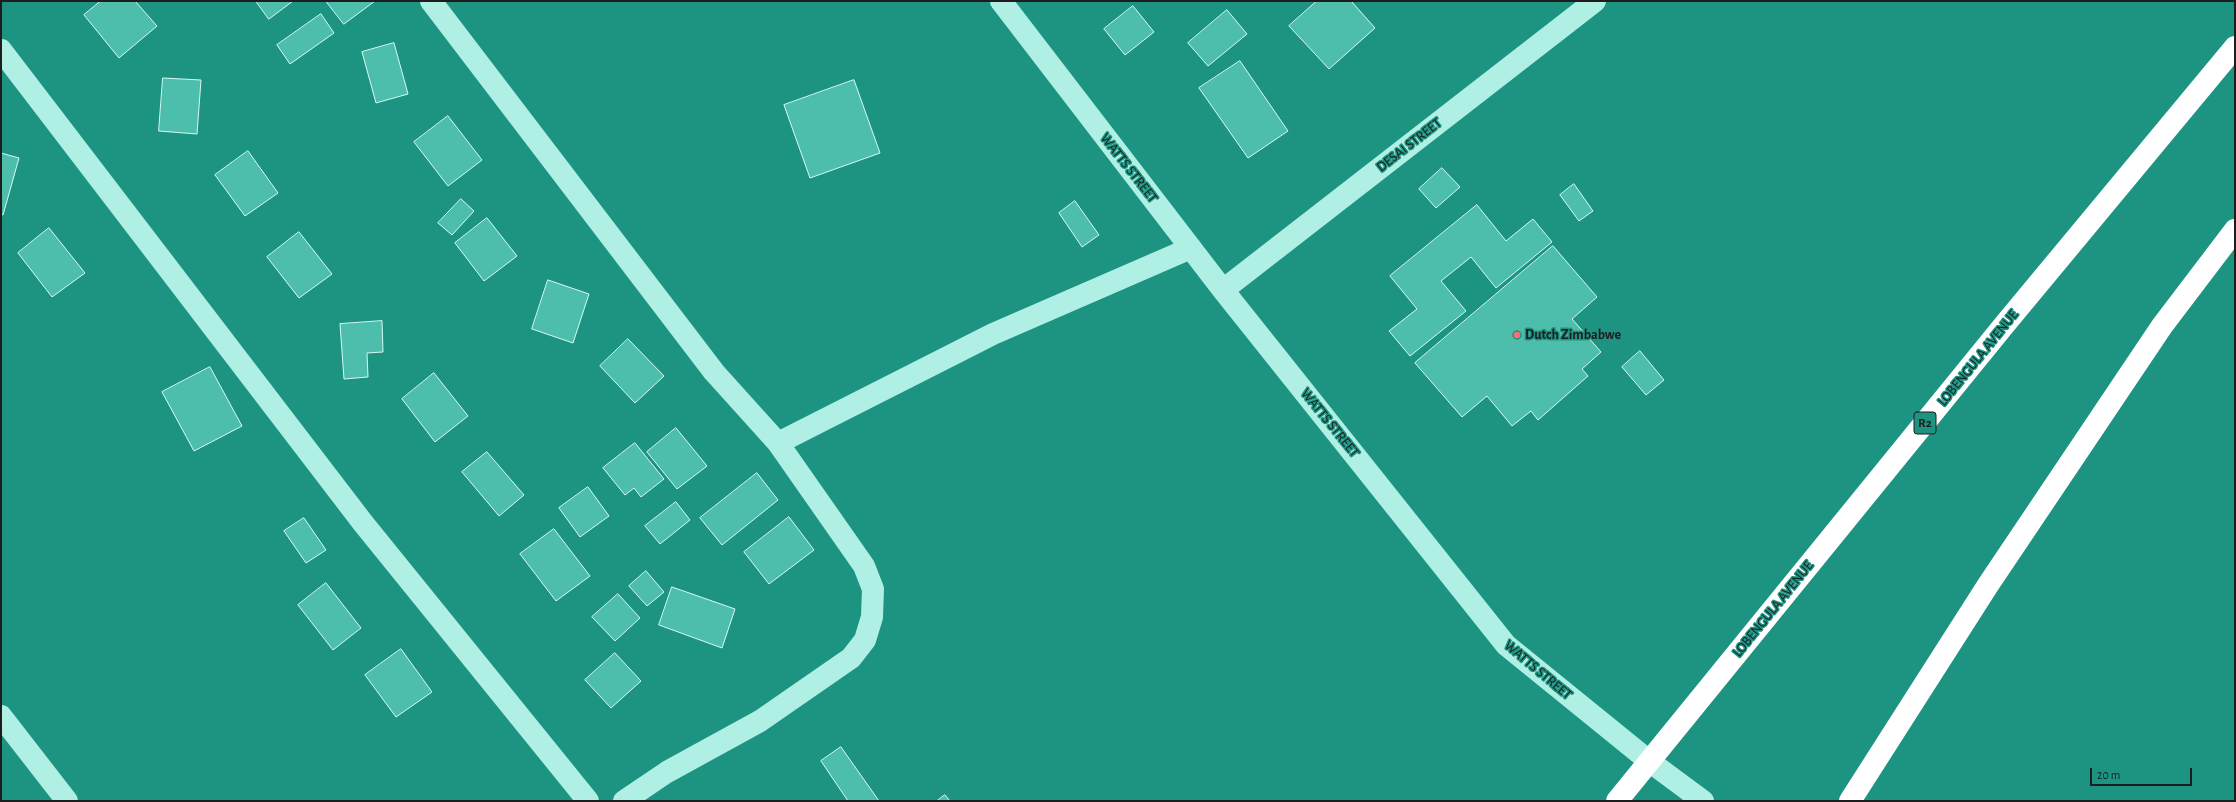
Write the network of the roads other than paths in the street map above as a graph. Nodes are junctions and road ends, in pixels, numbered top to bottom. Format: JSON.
{"nodes":[{"id":1,"x":431,"y":1,"type":"edge"},
{"id":2,"x":1001,"y":1,"type":"edge"},
{"id":3,"x":1595,"y":1,"type":"edge"},
{"id":4,"x":2235,"y":47,"type":"edge"},
{"id":5,"x":1,"y":50,"type":"edge"},
{"id":6,"x":2235,"y":230,"type":"edge"},
{"id":7,"x":1191,"y":248,"type":"junction"},
{"id":8,"x":1223,"y":290,"type":"junction"},
{"id":9,"x":778,"y":443,"type":"junction"},
{"id":10,"x":1,"y":716,"type":"edge"},
{"id":11,"x":1649,"y":761,"type":"junction"},
{"id":12,"x":67,"y":801,"type":"edge"},
{"id":13,"x":588,"y":801,"type":"edge"},
{"id":14,"x":624,"y":801,"type":"edge"},
{"id":15,"x":1617,"y":801,"type":"edge"},
{"id":16,"x":1703,"y":801,"type":"edge"},
{"id":17,"x":1850,"y":801,"type":"edge"}],
"edges":[{"from":1,"to":9,"type":"street"},
{"from":2,"to":7,"type":"street","name":"WATTS STREET"},
{"from":3,"to":8,"type":"street","name":"DESAI STREET"},
{"from":4,"to":11,"type":"highway","name":"LOBENGULA AVENUE","number":"R2"},
{"from":5,"to":13,"type":"street"},
{"from":6,"to":17,"type":"highway"},
{"from":7,"to":8,"type":"street","name":"WATTS STREET"},
{"from":7,"to":9,"type":"street"},
{"from":8,"to":11,"type":"street","name":"WATTS STREET"},
{"from":9,"to":14,"type":"street"},
{"from":10,"to":12,"type":"street"},
{"from":11,"to":15,"type":"highway","name":"LOBENGULA AVENUE","number":"R2"},
{"from":11,"to":16,"type":"street","name":"WATTS STREET"}]}
